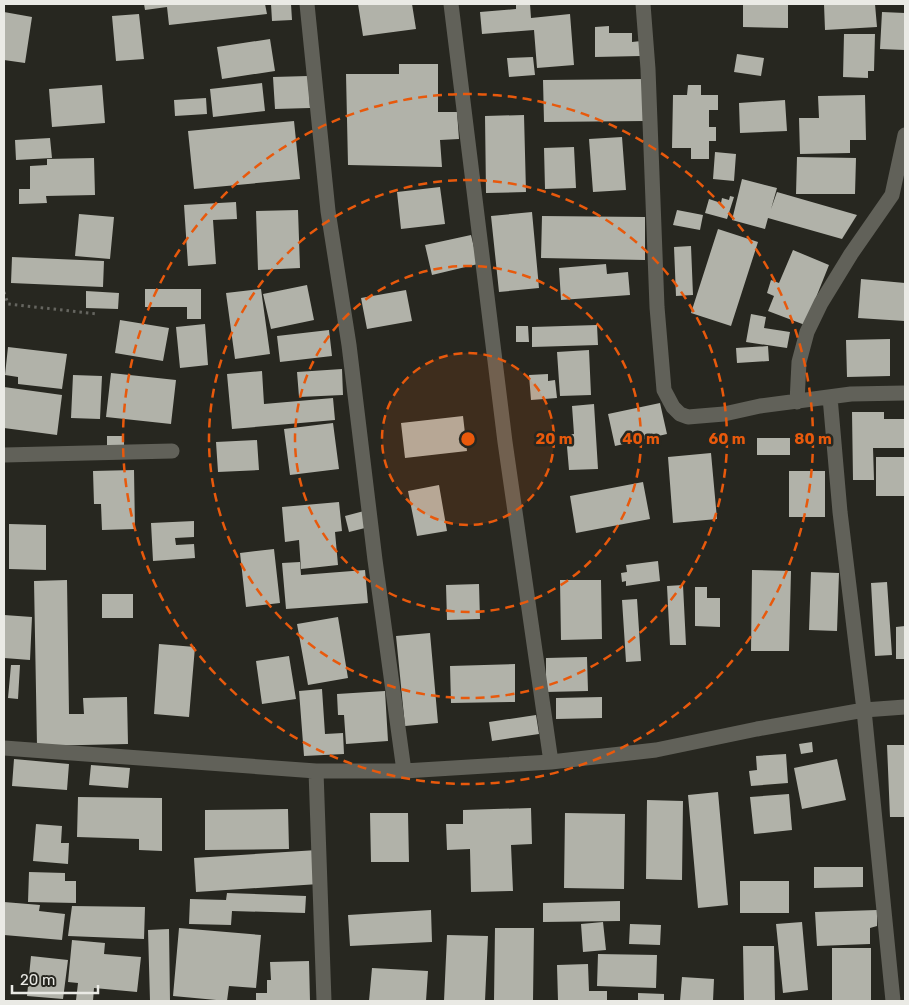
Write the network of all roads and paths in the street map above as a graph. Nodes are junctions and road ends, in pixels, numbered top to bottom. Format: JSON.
{"nodes":[{"id":1,"x":307,"y":4,"type":"edge"},
{"id":2,"x":451,"y":4,"type":"edge"},
{"id":3,"x":643,"y":4,"type":"edge"},
{"id":4,"x":905,"y":134,"type":"edge"},
{"id":5,"x":4,"y":292,"type":"edge"},
{"id":6,"x":6,"y":304,"type":"edge"},
{"id":7,"x":98,"y":314,"type":"dead end"},
{"id":8,"x":905,"y":393,"type":"edge"},
{"id":9,"x":830,"y":397,"type":"junction"},
{"id":10,"x":797,"y":402,"type":"junction"},
{"id":11,"x":172,"y":451,"type":"dead end"},
{"id":12,"x":4,"y":455,"type":"edge"},
{"id":13,"x":905,"y":707,"type":"edge"},
{"id":14,"x":864,"y":710,"type":"junction"},
{"id":15,"x":4,"y":748,"type":"edge"},
{"id":16,"x":550,"y":762,"type":"junction"},
{"id":17,"x":316,"y":771,"type":"junction"},
{"id":18,"x":404,"y":771,"type":"junction"},
{"id":19,"x":324,"y":1001,"type":"edge"},
{"id":20,"x":893,"y":1001,"type":"edge"}],
"edges":[{"from":1,"to":18,"type":"street"},
{"from":2,"to":16,"type":"street"},
{"from":3,"to":10,"type":"street"},
{"from":4,"to":10,"type":"street"},
{"from":5,"to":6,"type":"path"},
{"from":6,"to":7,"type":"path"},
{"from":8,"to":9,"type":"street"},
{"from":9,"to":10,"type":"street"},
{"from":9,"to":14,"type":"street"},
{"from":11,"to":12,"type":"street"},
{"from":13,"to":14,"type":"street"},
{"from":14,"to":16,"type":"street"},
{"from":14,"to":20,"type":"street"},
{"from":15,"to":17,"type":"street"},
{"from":16,"to":18,"type":"street"},
{"from":17,"to":18,"type":"street"},
{"from":17,"to":19,"type":"street"}]}
